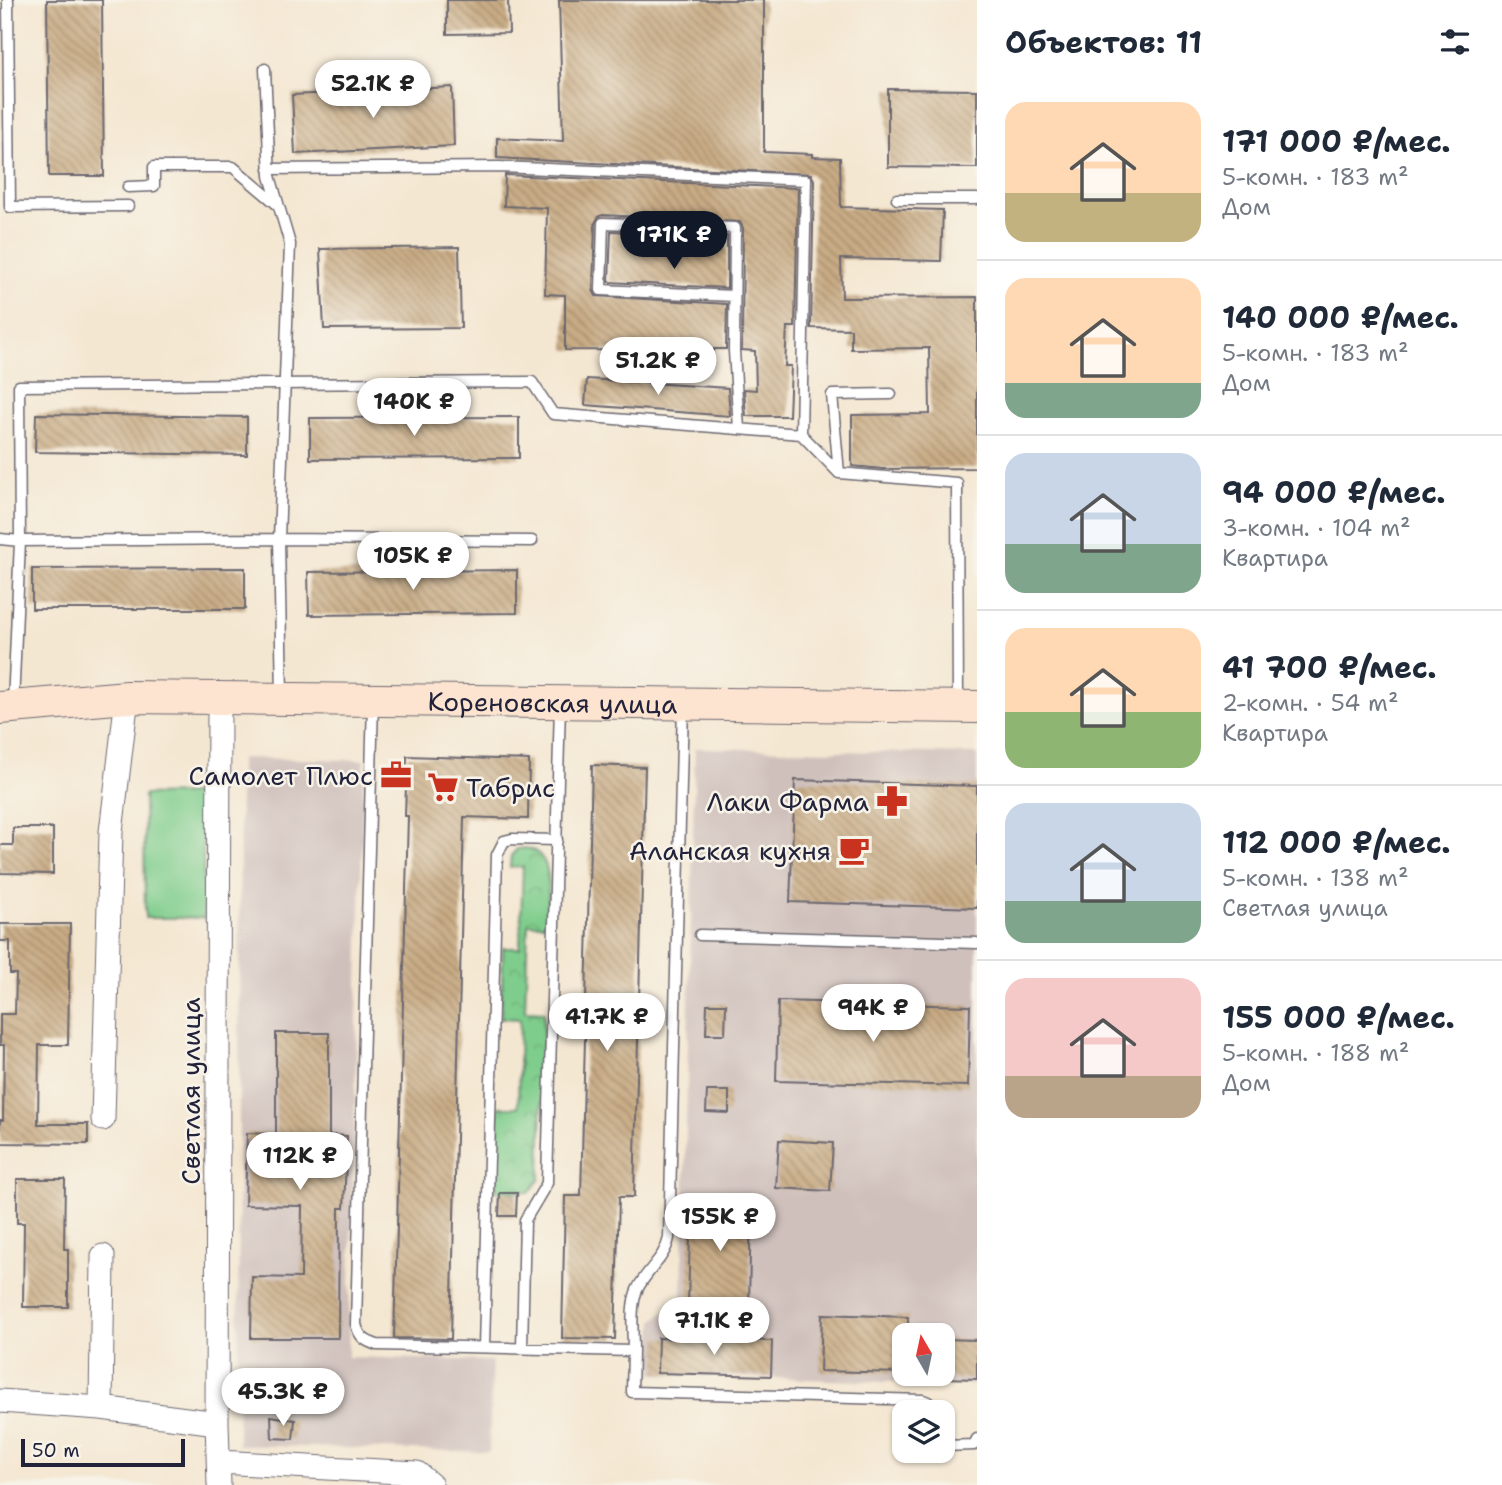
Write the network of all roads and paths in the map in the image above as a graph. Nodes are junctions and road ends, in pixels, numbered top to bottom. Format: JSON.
{"nodes":[{"id":1,"x":8,"y":0,"type":"edge"},
{"id":2,"x":4,"y":65,"type":"edge"},
{"id":3,"x":265,"y":69,"type":"dead end"},
{"id":4,"x":269,"y":169,"type":"junction"},
{"id":5,"x":128,"y":187,"type":"dead end"},
{"id":6,"x":977,"y":199,"type":"edge"},
{"id":7,"x":897,"y":200,"type":"dead end"},
{"id":8,"x":128,"y":206,"type":"dead end"},
{"id":9,"x":279,"y":207,"type":"junction"},
{"id":10,"x":734,"y":296,"type":"junction"},
{"id":11,"x":285,"y":384,"type":"junction"},
{"id":12,"x":891,"y":394,"type":"dead end"},
{"id":13,"x":739,"y":429,"type":"junction"},
{"id":14,"x":802,"y":434,"type":"junction"},
{"id":15,"x":839,"y":473,"type":"junction"},
{"id":16,"x":0,"y":539,"type":"edge"},
{"id":17,"x":279,"y":539,"type":"junction"},
{"id":18,"x":20,"y":541,"type":"junction"},
{"id":19,"x":532,"y":541,"type":"dead end"},
{"id":20,"x":127,"y":697,"type":"junction"},
{"id":21,"x":219,"y":698,"type":"junction"},
{"id":22,"x":282,"y":698,"type":"junction"},
{"id":23,"x":373,"y":699,"type":"junction"},
{"id":24,"x":560,"y":702,"type":"junction"},
{"id":25,"x":683,"y":704,"type":"junction"},
{"id":26,"x":968,"y":707,"type":"edge"},
{"id":27,"x":6,"y":708,"type":"edge"},
{"id":28,"x":557,"y":840,"type":"junction"},
{"id":29,"x":700,"y":935,"type":"dead end"},
{"id":30,"x":977,"y":943,"type":"edge"},
{"id":31,"x":103,"y":1119,"type":"dead end"},
{"id":32,"x":103,"y":1256,"type":"dead end"},
{"id":33,"x":484,"y":1347,"type":"junction"},
{"id":34,"x":522,"y":1348,"type":"junction"},
{"id":35,"x":633,"y":1351,"type":"junction"},
{"id":36,"x":923,"y":1400,"type":"edge"},
{"id":37,"x":0,"y":1401,"type":"edge"},
{"id":38,"x":102,"y":1408,"type":"junction"},
{"id":39,"x":217,"y":1423,"type":"junction"},
{"id":40,"x":977,"y":1439,"type":"edge"},
{"id":41,"x":955,"y":1446,"type":"edge"},
{"id":42,"x":220,"y":1462,"type":"junction"},
{"id":43,"x":219,"y":1485,"type":"edge"},
{"id":44,"x":431,"y":1485,"type":"edge"}],
"edges":[{"from":1,"to":2,"type":"lane"},
{"from":2,"to":8,"type":"lane"},
{"from":3,"to":4,"type":"lane"},
{"from":4,"to":9,"type":"lane"},
{"from":4,"to":14,"type":"lane"},
{"from":5,"to":9,"type":"lane"},
{"from":6,"to":7,"type":"lane"},
{"from":9,"to":11,"type":"lane"},
{"from":10,"to":10,"type":"lane"},
{"from":10,"to":13,"type":"lane"},
{"from":11,"to":13,"type":"lane"},
{"from":11,"to":17,"type":"lane"},
{"from":11,"to":18,"type":"lane"},
{"from":12,"to":15,"type":"lane"},
{"from":13,"to":14,"type":"lane"},
{"from":14,"to":15,"type":"lane"},
{"from":15,"to":26,"type":"lane"},
{"from":16,"to":18,"type":"lane"},
{"from":17,"to":18,"type":"lane"},
{"from":17,"to":19,"type":"lane"},
{"from":17,"to":22,"type":"lane"},
{"from":18,"to":27,"type":"lane"},
{"from":20,"to":21,"type":"street","name":"Кореновская улица"},
{"from":20,"to":27,"type":"street","name":"Кореновская улица"},
{"from":20,"to":31,"type":"street"},
{"from":21,"to":22,"type":"street","name":"Кореновская улица"},
{"from":21,"to":39,"type":"street","name":"Светлая улица"},
{"from":22,"to":23,"type":"street","name":"Кореновская улица"},
{"from":23,"to":24,"type":"street","name":"Кореновская улица"},
{"from":23,"to":33,"type":"lane"},
{"from":24,"to":25,"type":"street","name":"Кореновская улица"},
{"from":24,"to":28,"type":"lane"},
{"from":25,"to":26,"type":"street","name":"Кореновская улица"},
{"from":25,"to":35,"type":"lane"},
{"from":28,"to":33,"type":"lane"},
{"from":28,"to":34,"type":"lane"},
{"from":29,"to":30,"type":"lane"},
{"from":32,"to":38,"type":"street"},
{"from":33,"to":34,"type":"lane"},
{"from":34,"to":35,"type":"lane"},
{"from":35,"to":36,"type":"lane"},
{"from":37,"to":38,"type":"street"},
{"from":38,"to":39,"type":"street"},
{"from":39,"to":42,"type":"street","name":"Светлая улица"},
{"from":40,"to":41,"type":"lane"},
{"from":42,"to":43,"type":"street","name":"Светлая улица"},
{"from":42,"to":44,"type":"street"}]}
